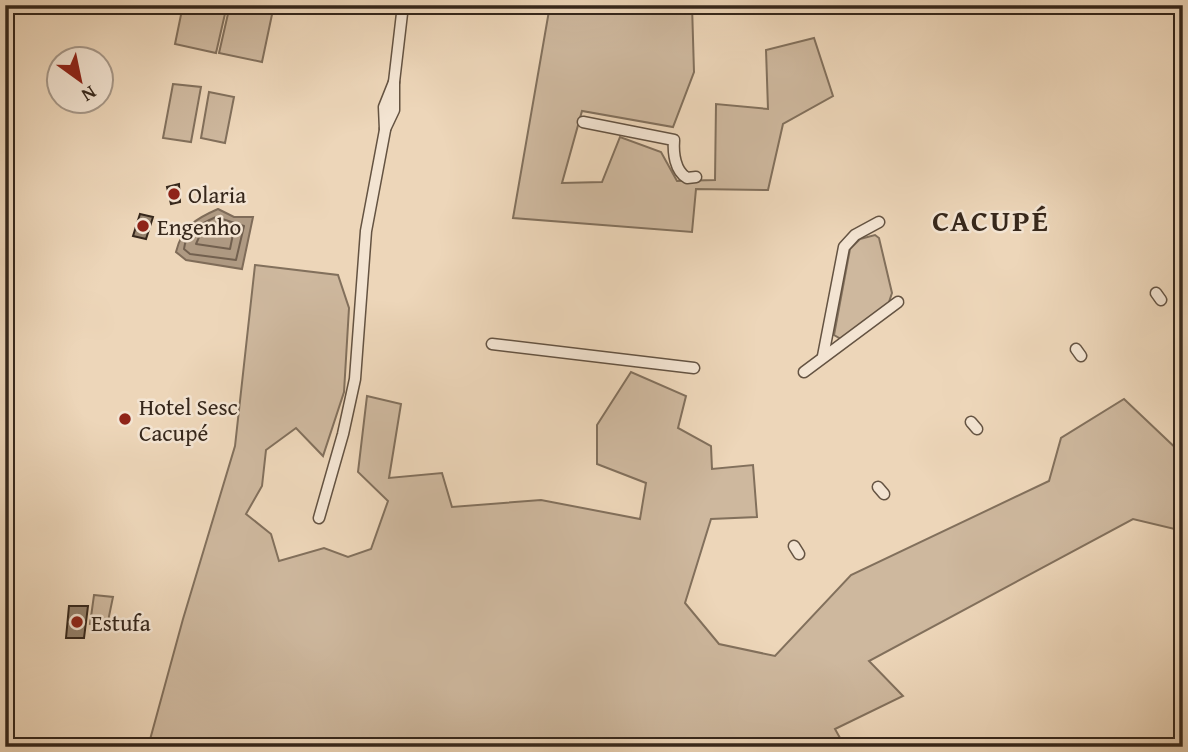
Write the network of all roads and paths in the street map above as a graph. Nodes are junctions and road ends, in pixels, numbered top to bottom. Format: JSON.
{"nodes":[{"id":1,"x":403,"y":5,"type":"edge"},
{"id":2,"x":583,"y":122,"type":"dead end"},
{"id":3,"x":696,"y":177,"type":"dead end"},
{"id":4,"x":879,"y":222,"type":"dead end"},
{"id":5,"x":898,"y":302,"type":"dead end"},
{"id":6,"x":492,"y":344,"type":"dead end"},
{"id":7,"x":823,"y":356,"type":"junction"},
{"id":8,"x":694,"y":368,"type":"dead end"},
{"id":9,"x":804,"y":372,"type":"dead end"},
{"id":10,"x":319,"y":518,"type":"dead end"}],
"edges":[{"from":1,"to":10,"type":"street"},
{"from":2,"to":3,"type":"street"},
{"from":4,"to":7,"type":"street"},
{"from":5,"to":7,"type":"street"},
{"from":6,"to":8,"type":"street"},
{"from":7,"to":9,"type":"street"}]}
